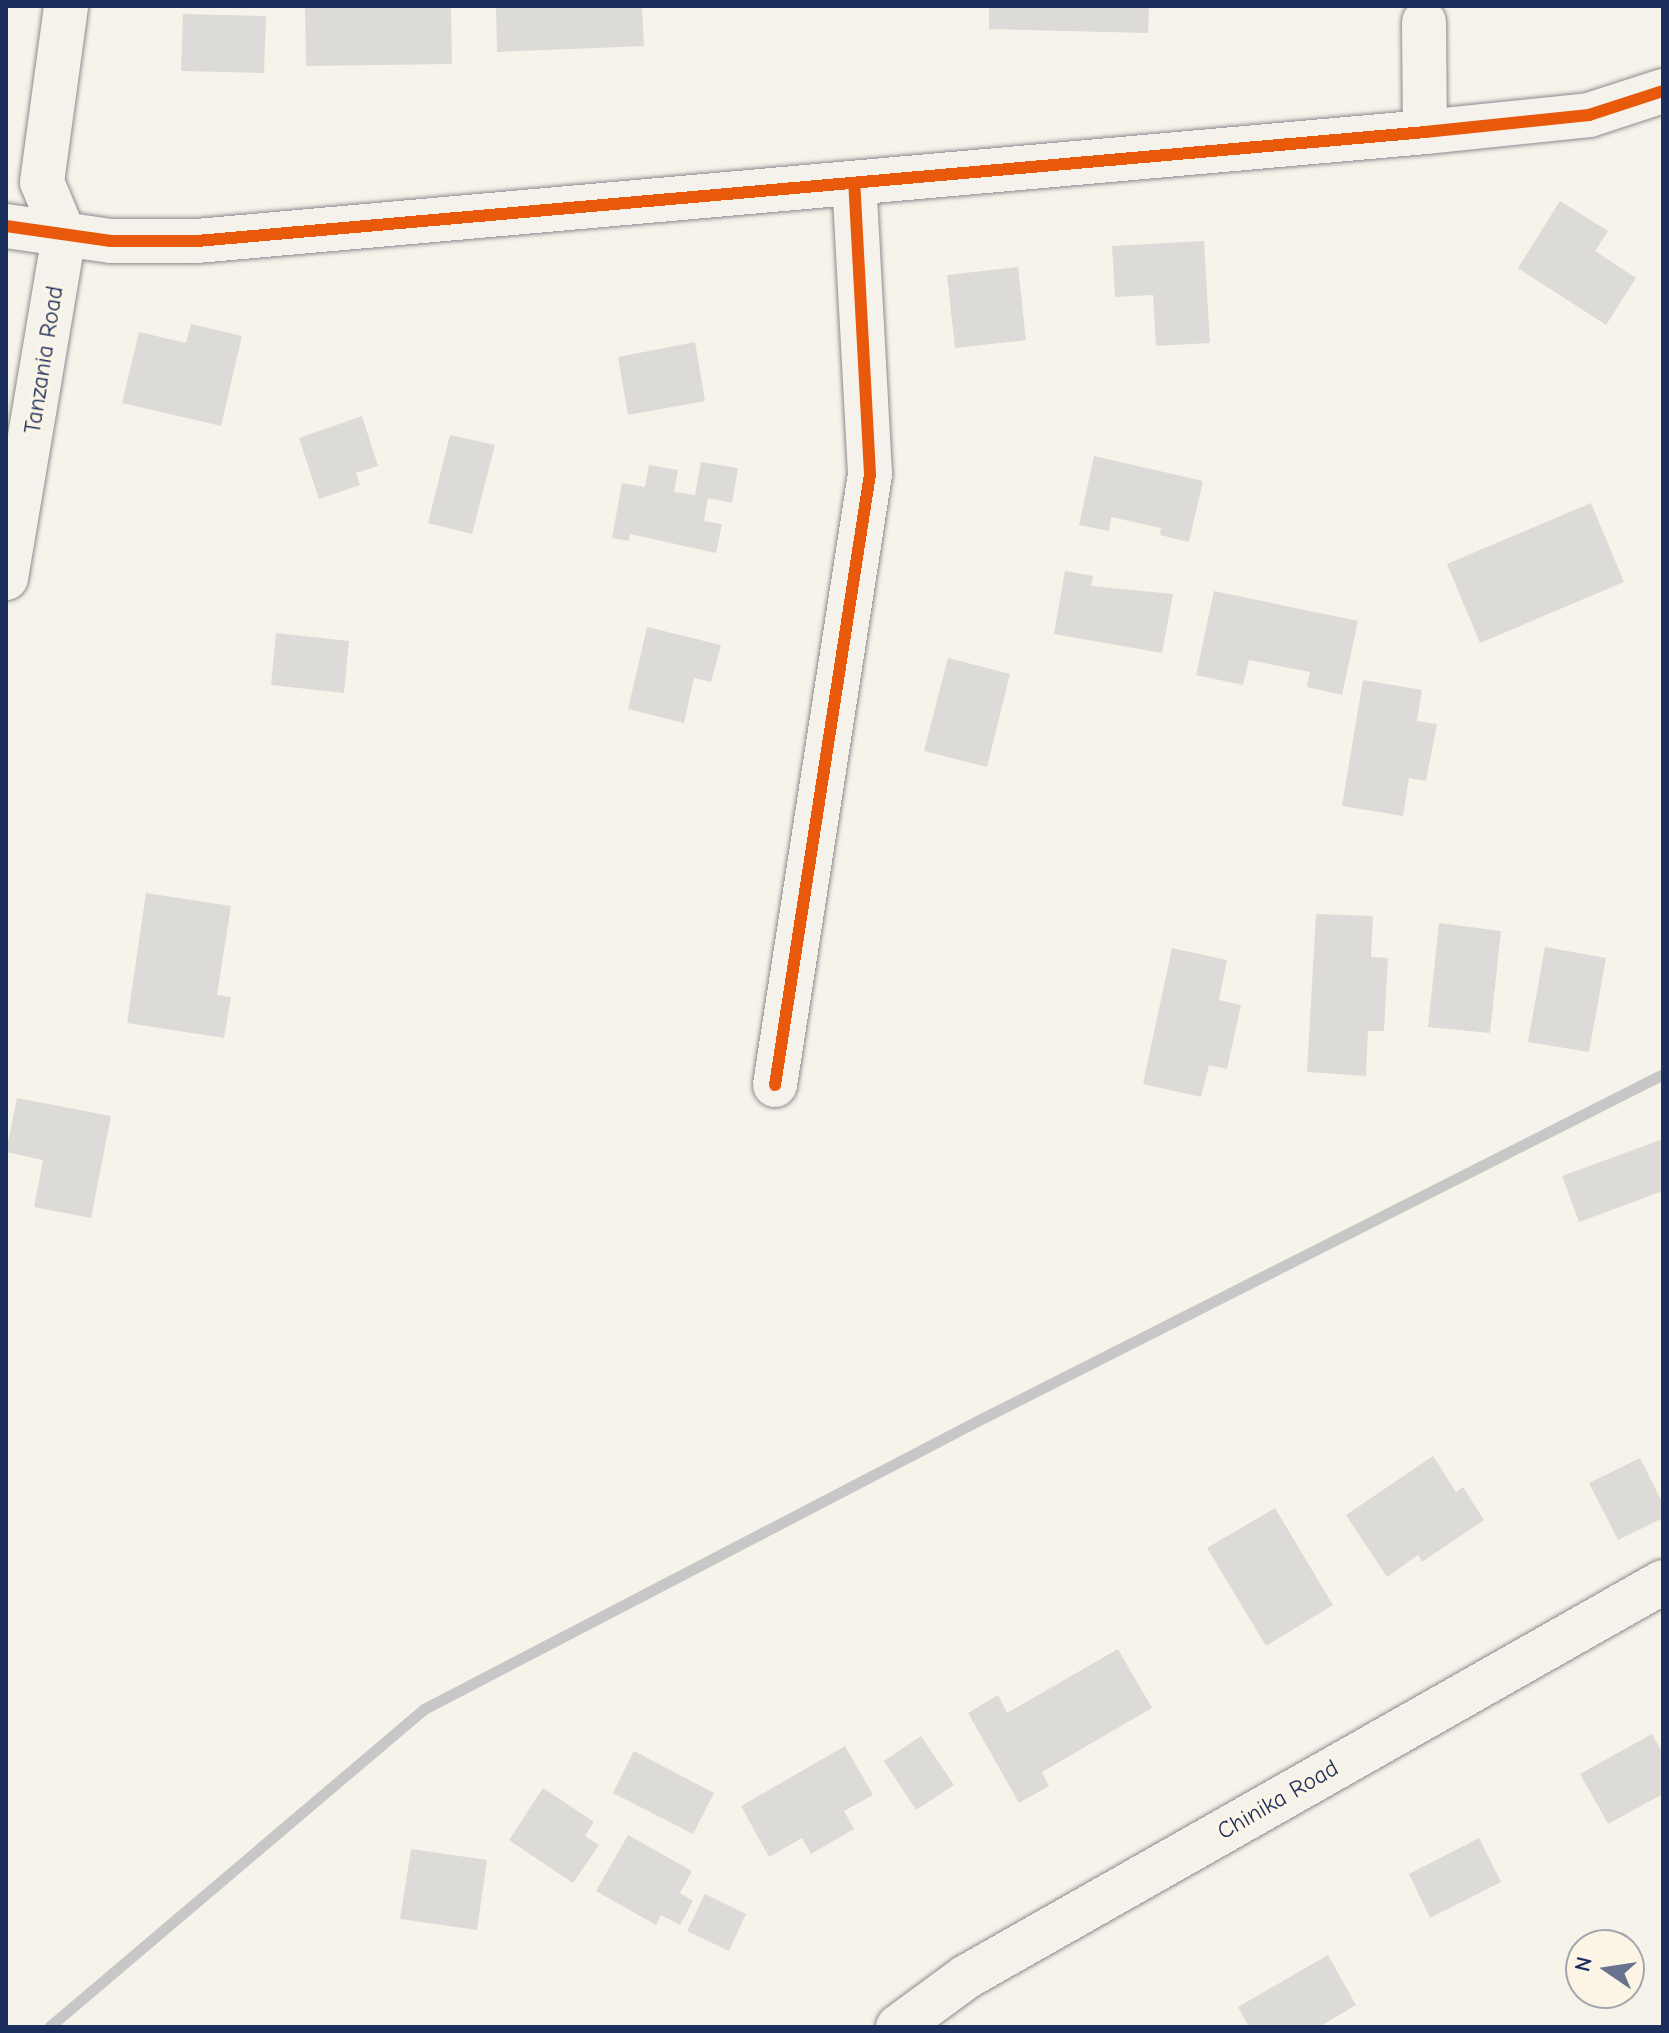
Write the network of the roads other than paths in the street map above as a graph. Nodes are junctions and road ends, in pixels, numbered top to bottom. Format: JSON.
{"nodes":[{"id":1,"x":66,"y":6,"type":"edge"},
{"id":2,"x":1424,"y":22,"type":"dead end"},
{"id":3,"x":1663,"y":91,"type":"edge"},
{"id":4,"x":1425,"y":132,"type":"junction"},
{"id":5,"x":854,"y":183,"type":"junction"},
{"id":6,"x":6,"y":226,"type":"edge"},
{"id":7,"x":64,"y":235,"type":"junction"},
{"id":8,"x":6,"y":578,"type":"edge"},
{"id":9,"x":775,"y":1085,"type":"dead end"},
{"id":10,"x":1663,"y":1582,"type":"edge"},
{"id":11,"x":898,"y":2027,"type":"edge"}],
"edges":[{"from":1,"to":7,"type":"street"},
{"from":2,"to":4,"type":"street"},
{"from":3,"to":4,"type":"street"},
{"from":4,"to":5,"type":"street"},
{"from":5,"to":7,"type":"street"},
{"from":5,"to":9,"type":"street"},
{"from":6,"to":7,"type":"street"},
{"from":7,"to":8,"type":"street","name":"Tanzania Road"},
{"from":10,"to":11,"type":"street","name":"Chinika Road"}]}
